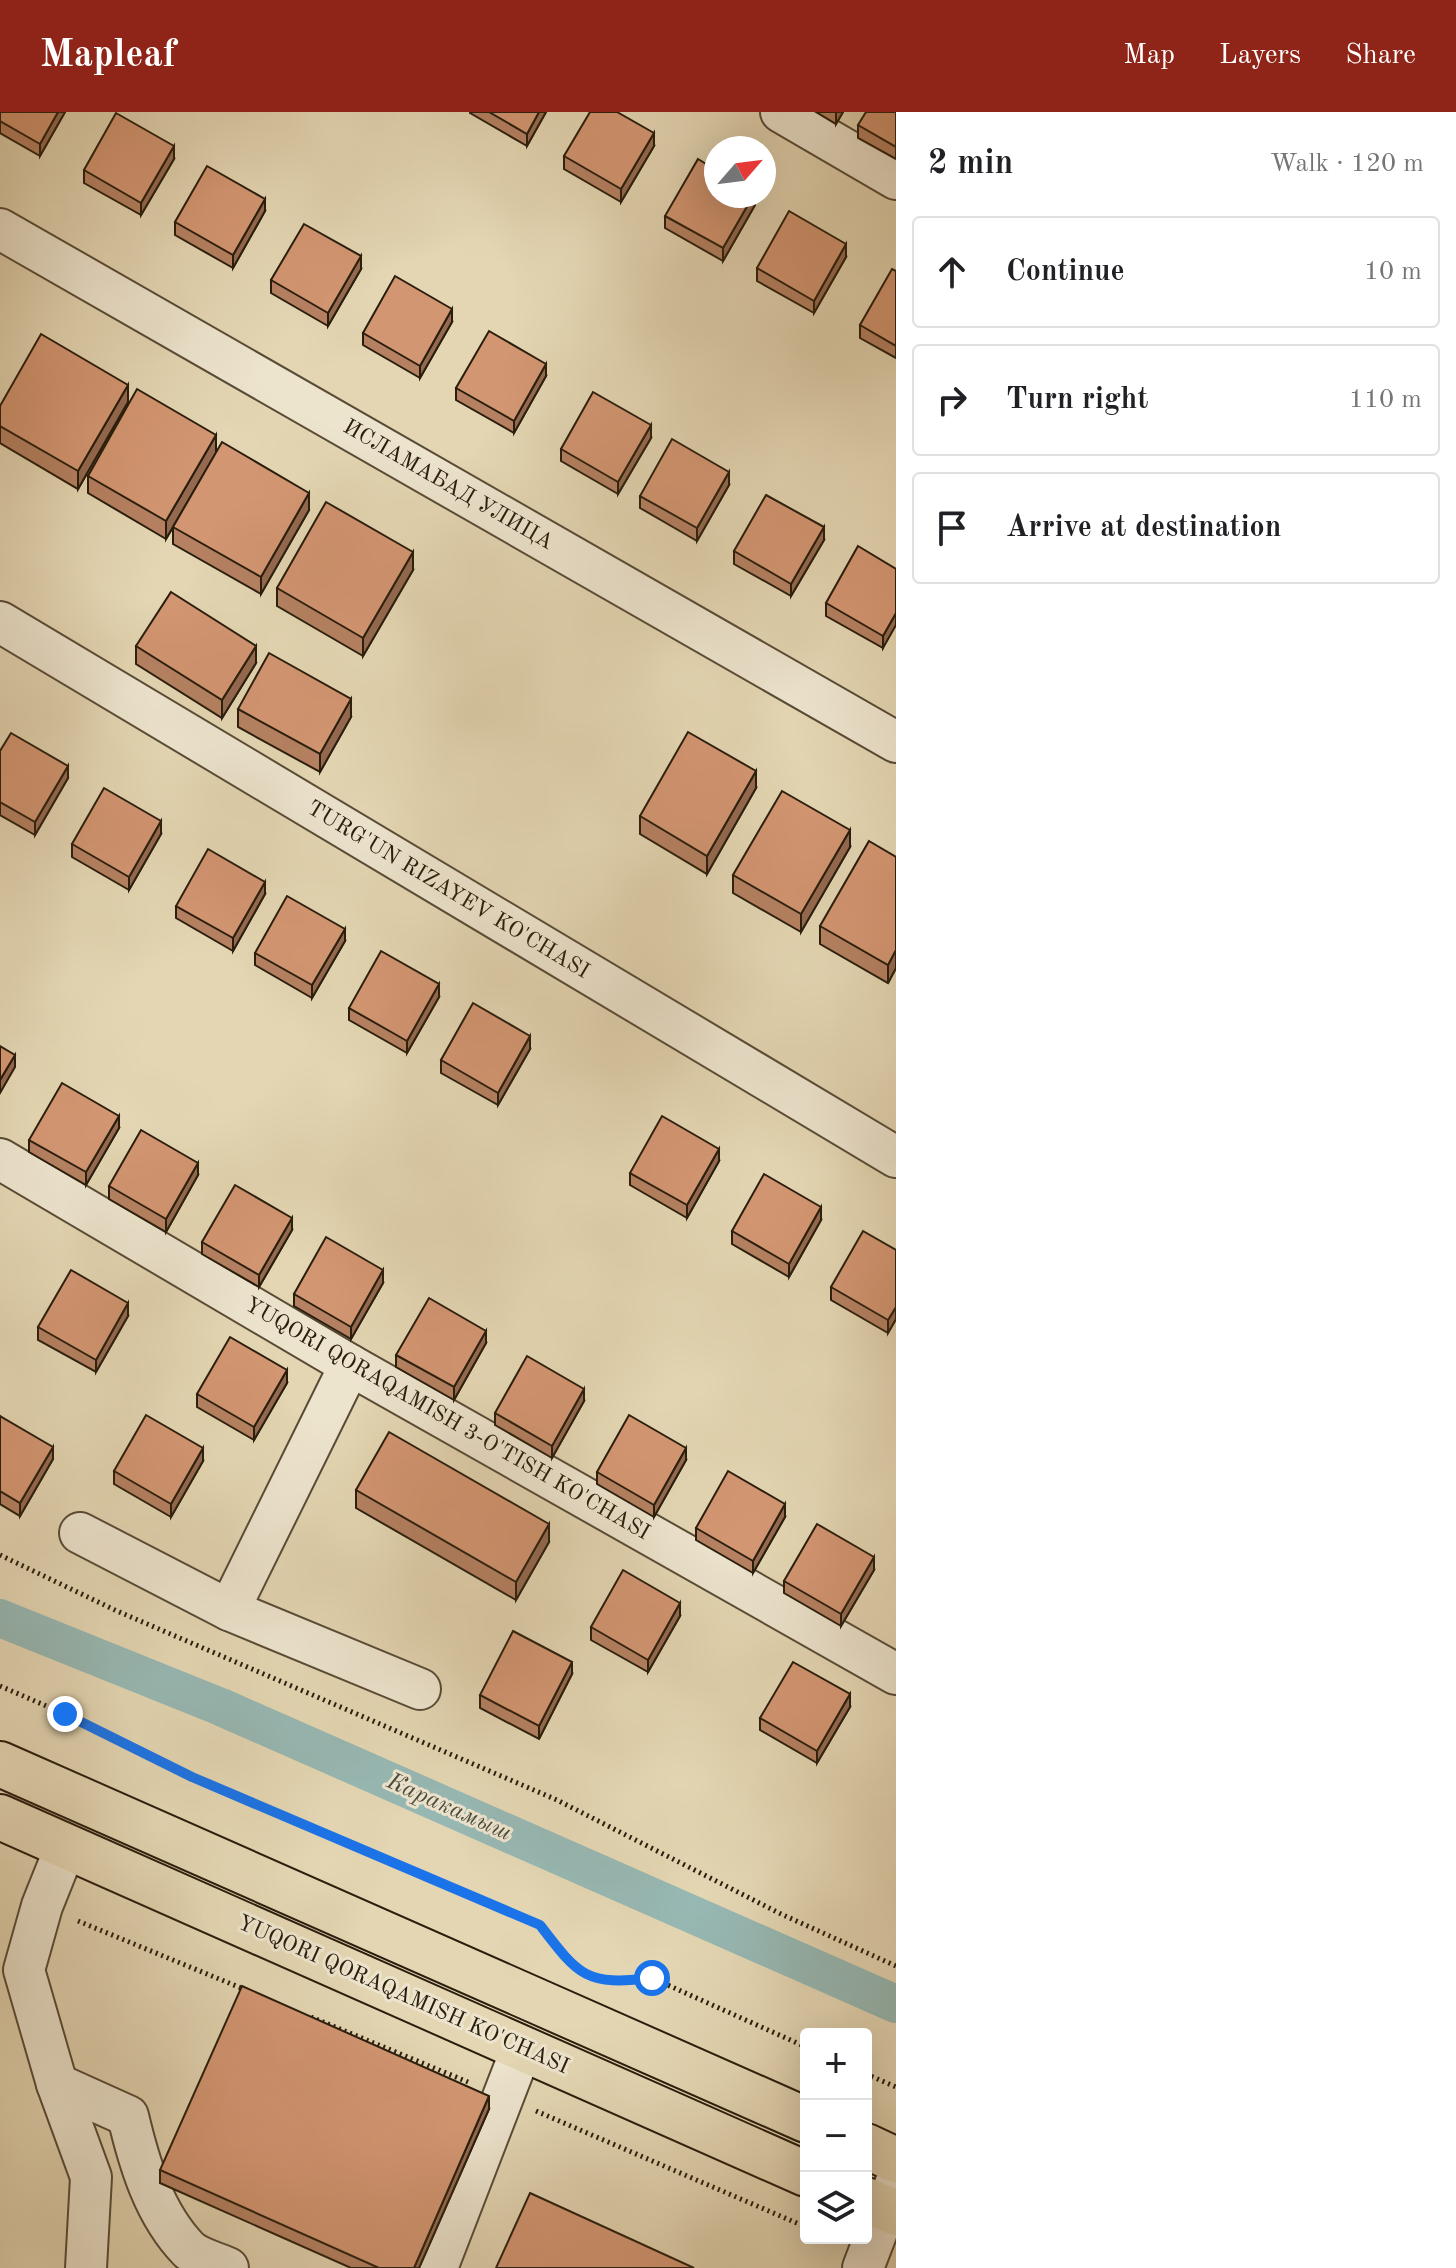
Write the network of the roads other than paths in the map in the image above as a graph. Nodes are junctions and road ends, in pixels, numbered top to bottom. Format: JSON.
{"nodes":[{"id":1,"x":781,"y":112,"type":"edge"},
{"id":2,"x":896,"y":179,"type":"edge"},
{"id":3,"x":0,"y":229,"type":"edge"},
{"id":4,"x":0,"y":622,"type":"edge"},
{"id":5,"x":895,"y":740,"type":"edge"},
{"id":6,"x":896,"y":1157,"type":"edge"},
{"id":7,"x":0,"y":1159,"type":"edge"},
{"id":8,"x":350,"y":1365,"type":"junction"},
{"id":9,"x":80,"y":1533,"type":"dead end"},
{"id":10,"x":229,"y":1610,"type":"junction"},
{"id":11,"x":896,"y":1674,"type":"edge"},
{"id":12,"x":420,"y":1689,"type":"dead end"},
{"id":13,"x":0,"y":1764,"type":"edge"},
{"id":14,"x":0,"y":1817,"type":"edge"},
{"id":15,"x":66,"y":1846,"type":"junction"},
{"id":16,"x":522,"y":2048,"type":"junction"},
{"id":17,"x":57,"y":2084,"type":"junction"},
{"id":18,"x":800,"y":2117,"type":"edge"},
{"id":19,"x":872,"y":2149,"type":"edge"},
{"id":20,"x":896,"y":2160,"type":"edge"},
{"id":21,"x":801,"y":2172,"type":"edge"},
{"id":22,"x":886,"y":2201,"type":"edge"},
{"id":23,"x":86,"y":2268,"type":"edge"},
{"id":24,"x":228,"y":2268,"type":"edge"},
{"id":25,"x":437,"y":2268,"type":"edge"},
{"id":26,"x":863,"y":2268,"type":"edge"}],
"edges":[{"from":1,"to":2,"type":"street"},
{"from":3,"to":5,"type":"street","name":"ИСЛАМАБАД УЛИЦА"},
{"from":4,"to":6,"type":"street","name":"TURG'UN RIZAYEV KO'CHASI"},
{"from":7,"to":8,"type":"street","name":"YUQORI QORAQAMISH 3-O'TISH KO'CHASI"},
{"from":8,"to":10,"type":"street"},
{"from":8,"to":11,"type":"street","name":"YUQORI QORAQAMISH 3-O'TISH KO'CHASI"},
{"from":9,"to":10,"type":"street"},
{"from":10,"to":12,"type":"street"},
{"from":13,"to":18,"type":"main road"},
{"from":14,"to":15,"type":"main road","name":"YUQORI QORAQAMISH KO'CHASI"},
{"from":15,"to":16,"type":"main road","name":"YUQORI QORAQAMISH KO'CHASI"},
{"from":15,"to":17,"type":"street"},
{"from":16,"to":21,"type":"main road","name":"YUQORI QORAQAMISH KO'CHASI"},
{"from":16,"to":25,"type":"street"},
{"from":17,"to":23,"type":"street"},
{"from":17,"to":24,"type":"street"},
{"from":19,"to":20,"type":"main road"},
{"from":22,"to":26,"type":"street"}]}
